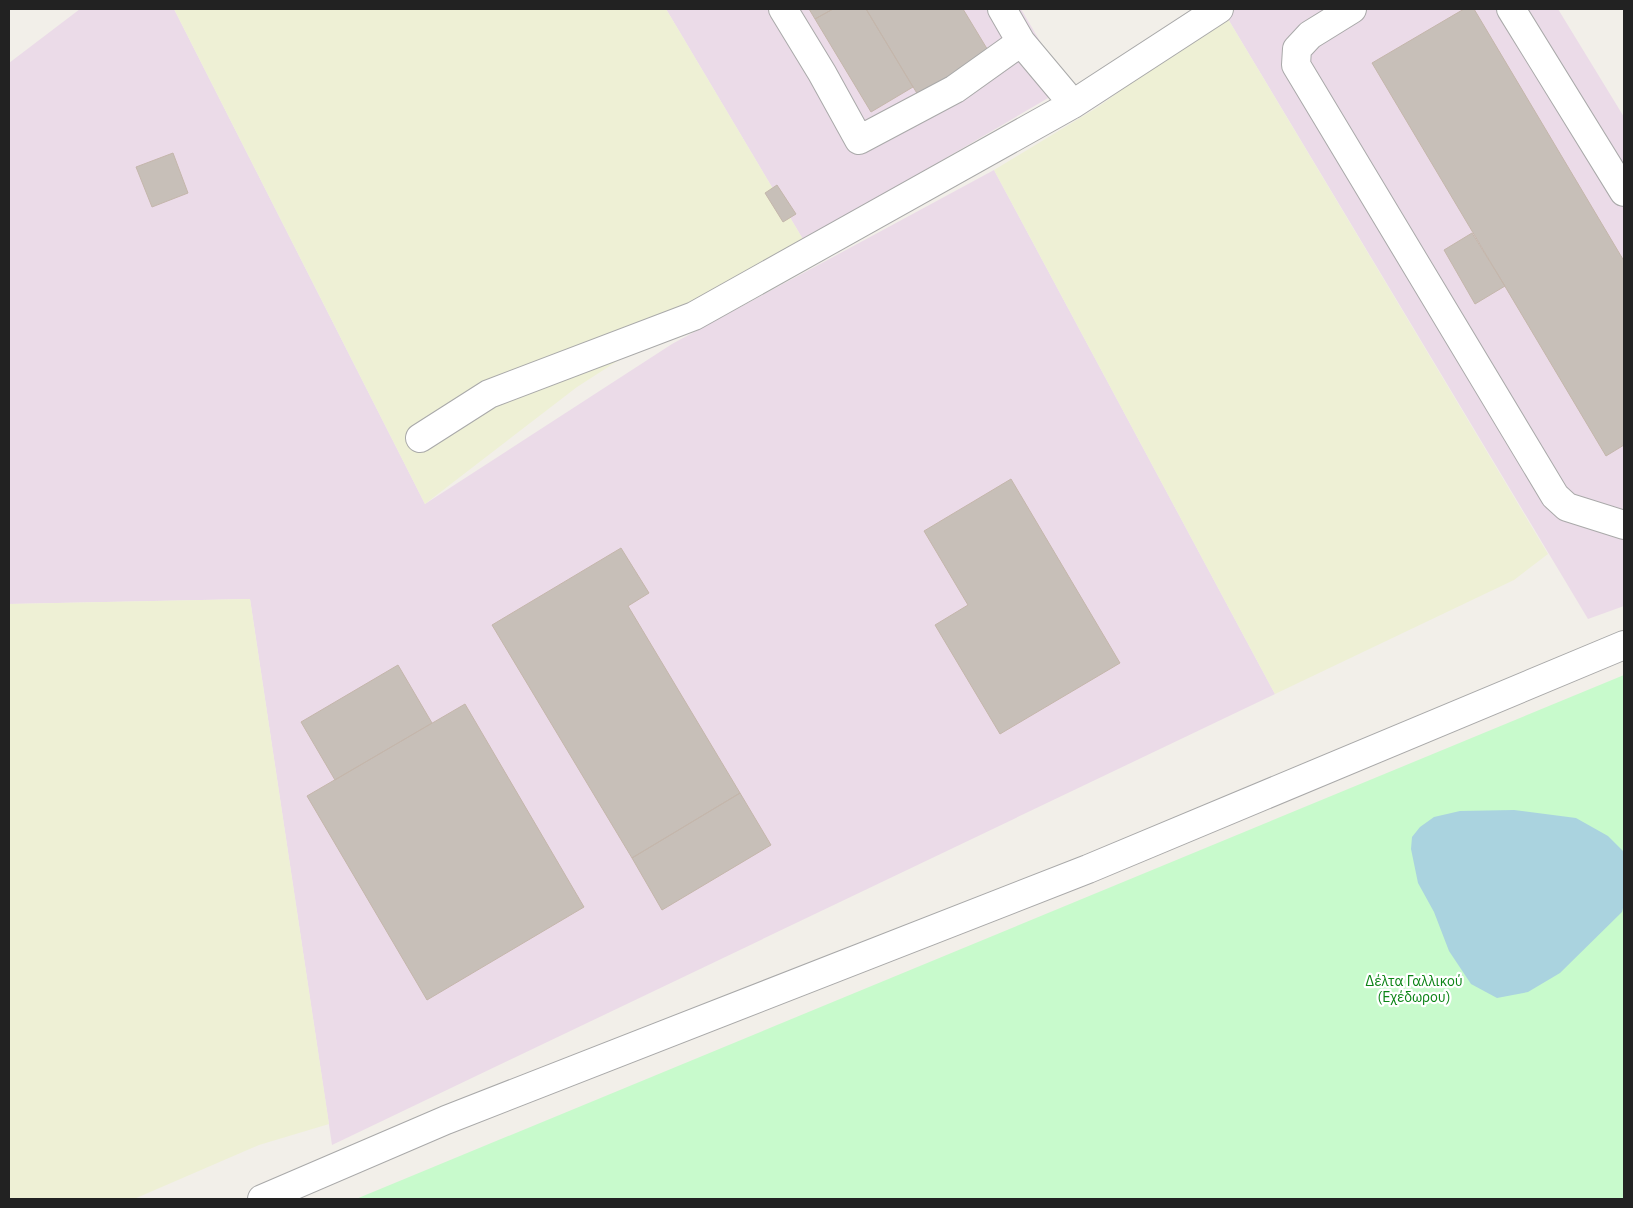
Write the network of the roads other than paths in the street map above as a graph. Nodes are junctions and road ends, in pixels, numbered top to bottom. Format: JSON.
{"nodes":[{"id":1,"x":783,"y":9,"type":"edge"},
{"id":2,"x":1002,"y":9,"type":"edge"},
{"id":3,"x":1219,"y":9,"type":"edge"},
{"id":4,"x":1352,"y":9,"type":"edge"},
{"id":5,"x":1510,"y":9,"type":"edge"},
{"id":6,"x":1021,"y":42,"type":"junction"},
{"id":7,"x":1073,"y":104,"type":"junction"},
{"id":8,"x":1624,"y":192,"type":"edge"},
{"id":9,"x":420,"y":438,"type":"dead end"},
{"id":10,"x":1624,"y":525,"type":"edge"},
{"id":11,"x":1624,"y":645,"type":"edge"},
{"id":12,"x":262,"y":1199,"type":"edge"}],
"edges":[{"from":1,"to":6,"type":"street"},
{"from":2,"to":6,"type":"street"},
{"from":3,"to":7,"type":"street"},
{"from":4,"to":10,"type":"street"},
{"from":5,"to":8,"type":"street"},
{"from":6,"to":7,"type":"street"},
{"from":7,"to":9,"type":"street"},
{"from":11,"to":12,"type":"street"}]}
